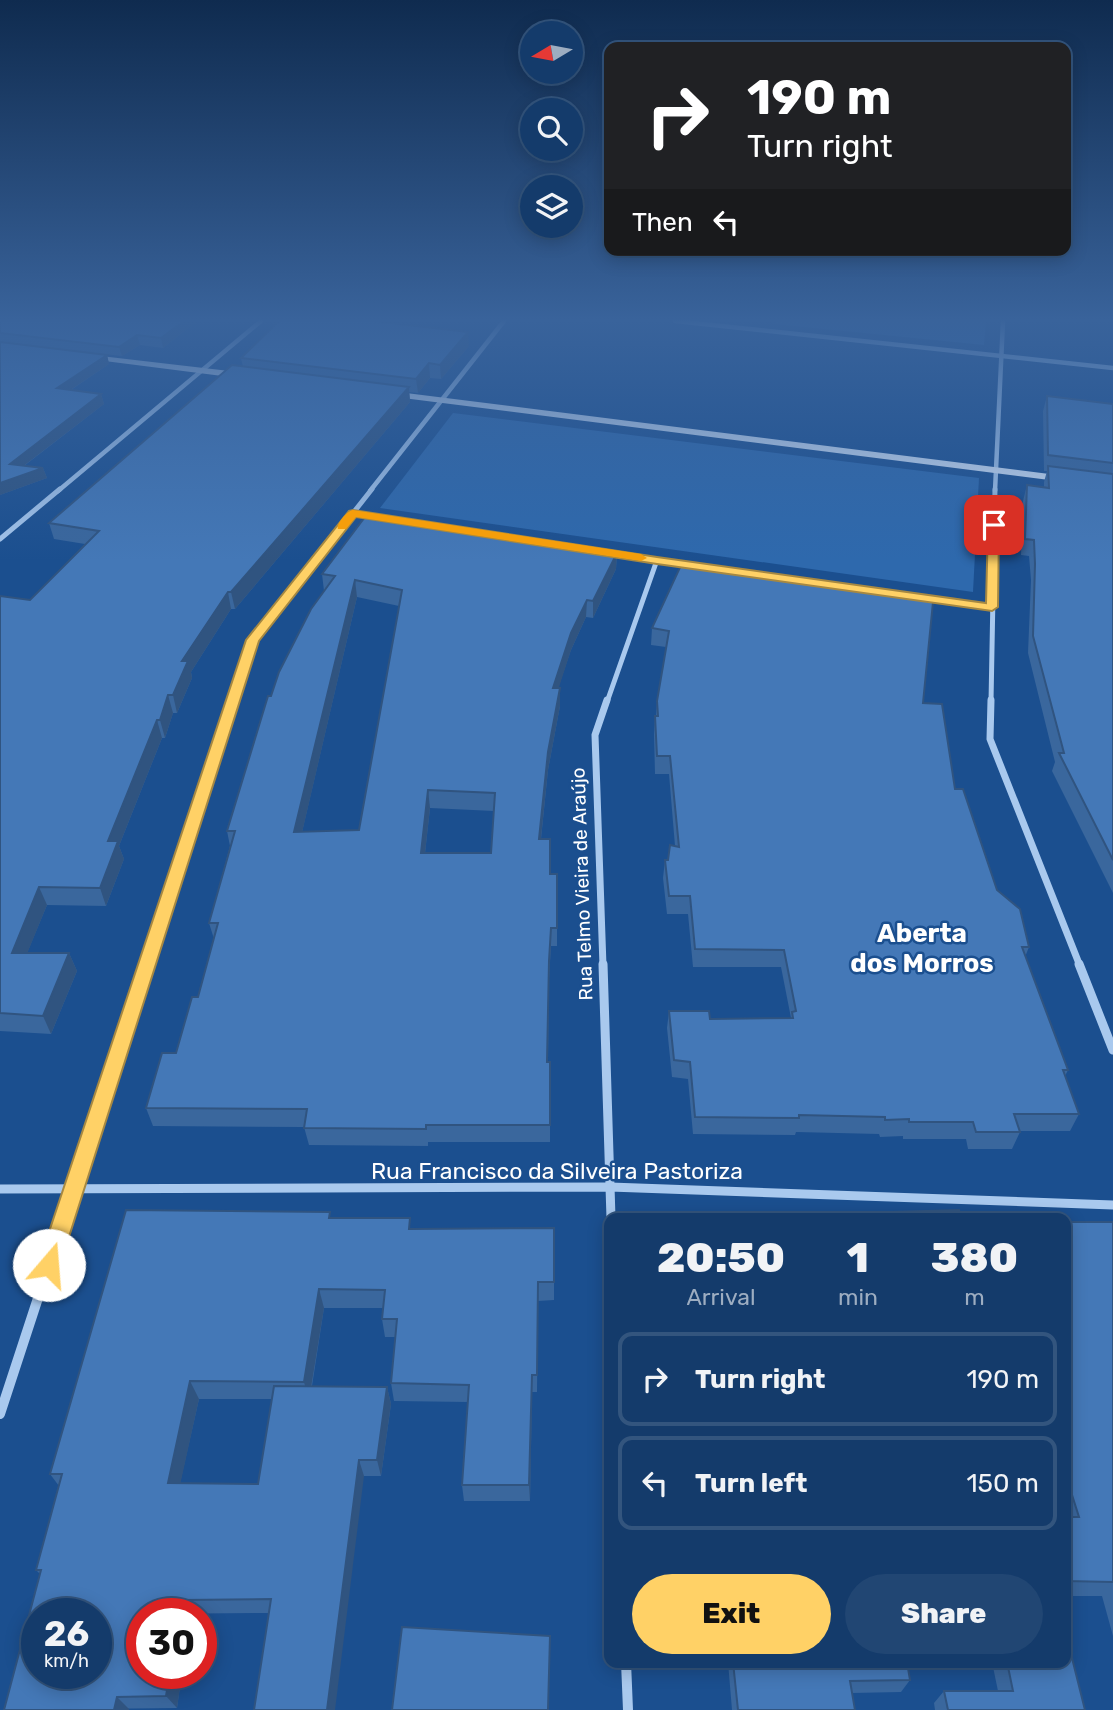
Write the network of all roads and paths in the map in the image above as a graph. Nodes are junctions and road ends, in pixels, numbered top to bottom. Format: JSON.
{"nodes":[{"id":1,"x":167,"y":401,"type":"edge"},
{"id":2,"x":442,"y":401,"type":"joint"},
{"id":3,"x":998,"y":401,"type":"edge"},
{"id":4,"x":995,"y":470,"type":"junction"},
{"id":5,"x":1074,"y":480,"type":"edge"},
{"id":6,"x":353,"y":513,"type":"junction"},
{"id":7,"x":0,"y":539,"type":"edge"},
{"id":8,"x":519,"y":539,"type":"edge"},
{"id":9,"x":602,"y":552,"type":"edge"},
{"id":10,"x":657,"y":560,"type":"junction"},
{"id":11,"x":697,"y":566,"type":"edge"},
{"id":12,"x":724,"y":570,"type":"edge"},
{"id":13,"x":992,"y":607,"type":"junction"},
{"id":14,"x":1113,"y":1049,"type":"edge"},
{"id":15,"x":610,"y":1187,"type":"junction"},
{"id":16,"x":0,"y":1189,"type":"edge"},
{"id":17,"x":73,"y":1191,"type":"junction"},
{"id":18,"x":1113,"y":1205,"type":"edge"},
{"id":19,"x":611,"y":1213,"type":"edge"},
{"id":20,"x":0,"y":1414,"type":"edge"},
{"id":21,"x":626,"y":1668,"type":"edge"},
{"id":22,"x":628,"y":1710,"type":"edge"}],
"edges":[{"from":1,"to":7,"type":"street"},
{"from":2,"to":4,"type":"street"},
{"from":2,"to":6,"type":"street"},
{"from":3,"to":4,"type":"street"},
{"from":4,"to":5,"type":"street"},
{"from":4,"to":13,"type":"street"},
{"from":6,"to":8,"type":"street"},
{"from":6,"to":17,"type":"street"},
{"from":9,"to":10,"type":"street"},
{"from":10,"to":11,"type":"street"},
{"from":10,"to":15,"type":"street","name":"Rua Telmo Vieira de Araújo"},
{"from":12,"to":13,"type":"street"},
{"from":13,"to":14,"type":"street"},
{"from":15,"to":17,"type":"street","name":"Rua Francisco da Silveira Pastoriza"},
{"from":15,"to":18,"type":"street","name":"Rua Francisco da Silveira Pastoriza"},
{"from":15,"to":19,"type":"street","name":"Rua Telmo Vieira de Araújo"},
{"from":16,"to":17,"type":"street","name":"Rua Francisco da Silveira Pastoriza"},
{"from":17,"to":20,"type":"street"},
{"from":21,"to":22,"type":"street"}]}
